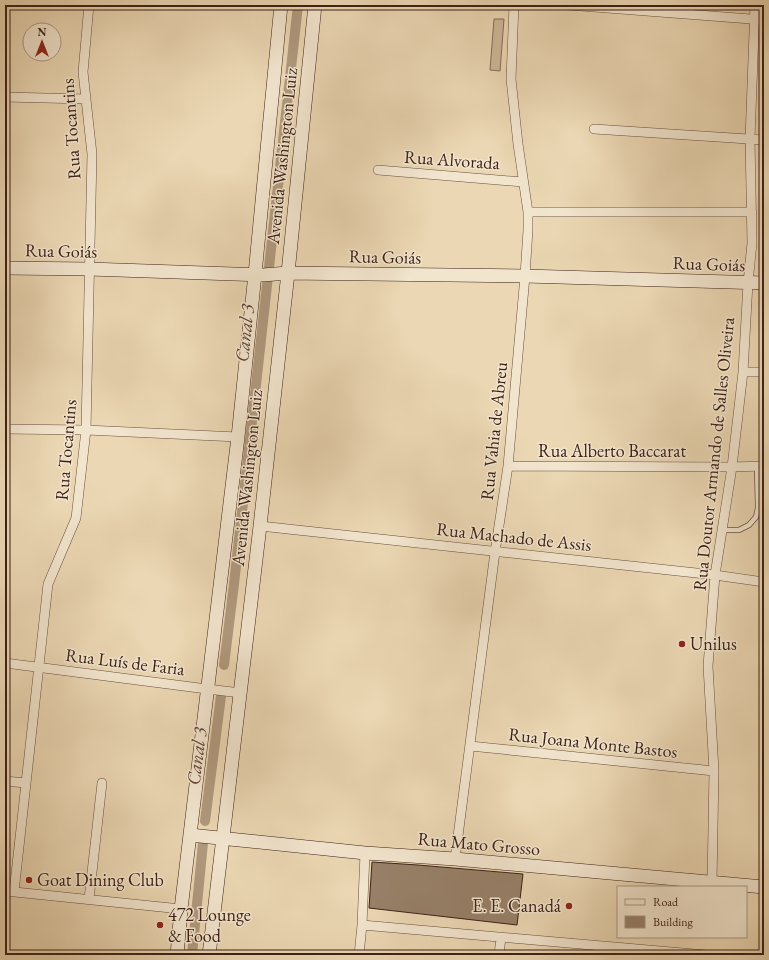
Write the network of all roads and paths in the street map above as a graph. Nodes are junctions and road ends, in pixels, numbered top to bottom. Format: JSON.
{"nodes":[{"id":1,"x":89,"y":5,"type":"edge"},
{"id":2,"x":281,"y":5,"type":"edge"},
{"id":3,"x":315,"y":5,"type":"edge"},
{"id":4,"x":514,"y":5,"type":"edge"},
{"id":5,"x":568,"y":5,"type":"edge"},
{"id":6,"x":755,"y":5,"type":"edge"},
{"id":7,"x":754,"y":19,"type":"junction"},
{"id":8,"x":764,"y":20,"type":"edge"},
{"id":9,"x":5,"y":97,"type":"edge"},
{"id":10,"x":86,"y":99,"type":"junction"},
{"id":11,"x":594,"y":129,"type":"dead end"},
{"id":12,"x":750,"y":139,"type":"junction"},
{"id":13,"x":764,"y":140,"type":"edge"},
{"id":14,"x":378,"y":170,"type":"dead end"},
{"id":15,"x":523,"y":182,"type":"junction"},
{"id":16,"x":528,"y":212,"type":"junction"},
{"id":17,"x":752,"y":212,"type":"junction"},
{"id":18,"x":5,"y":268,"type":"edge"},
{"id":19,"x":89,"y":269,"type":"junction"},
{"id":20,"x":259,"y":274,"type":"junction"},
{"id":21,"x":283,"y":274,"type":"junction"},
{"id":22,"x":525,"y":276,"type":"junction"},
{"id":23,"x":748,"y":283,"type":"junction"},
{"id":24,"x":764,"y":283,"type":"edge"},
{"id":25,"x":742,"y":372,"type":"junction"},
{"id":26,"x":764,"y":372,"type":"edge"},
{"id":27,"x":5,"y":429,"type":"edge"},
{"id":28,"x":86,"y":430,"type":"junction"},
{"id":29,"x":238,"y":437,"type":"junction"},
{"id":30,"x":508,"y":466,"type":"junction"},
{"id":31,"x":761,"y":466,"type":"edge"},
{"id":32,"x":732,"y":468,"type":"junction"},
{"id":33,"x":260,"y":526,"type":"junction"},
{"id":34,"x":722,"y":530,"type":"junction"},
{"id":35,"x":495,"y":552,"type":"junction"},
{"id":36,"x":715,"y":575,"type":"junction"},
{"id":37,"x":764,"y":582,"type":"edge"},
{"id":38,"x":5,"y":663,"type":"edge"},
{"id":39,"x":39,"y":667,"type":"junction"},
{"id":40,"x":207,"y":689,"type":"junction"},
{"id":41,"x":241,"y":693,"type":"junction"},
{"id":42,"x":470,"y":746,"type":"junction"},
{"id":43,"x":714,"y":771,"type":"junction"},
{"id":44,"x":5,"y":781,"type":"edge"},
{"id":45,"x":26,"y":783,"type":"junction"},
{"id":46,"x":102,"y":784,"type":"dead end"},
{"id":47,"x":191,"y":831,"type":"junction"},
{"id":48,"x":223,"y":834,"type":"junction"},
{"id":49,"x":366,"y":853,"type":"junction"},
{"id":50,"x":455,"y":859,"type":"junction"},
{"id":51,"x":712,"y":883,"type":"junction"},
{"id":52,"x":764,"y":887,"type":"edge"},
{"id":53,"x":9,"y":891,"type":"edge"},
{"id":54,"x":89,"y":899,"type":"junction"},
{"id":55,"x":181,"y":908,"type":"junction"},
{"id":56,"x":362,"y":925,"type":"junction"},
{"id":57,"x":501,"y":937,"type":"junction"},
{"id":58,"x":640,"y":952,"type":"edge"},
{"id":59,"x":177,"y":955,"type":"edge"},
{"id":60,"x":209,"y":955,"type":"edge"},
{"id":61,"x":359,"y":955,"type":"edge"},
{"id":62,"x":499,"y":955,"type":"edge"},
{"id":63,"x":706,"y":955,"type":"edge"}],
"edges":[{"from":1,"to":10,"type":"street","name":"Rua Tocantins"},
{"from":2,"to":20,"type":"main road","name":"Avenida Washington Luiz"},
{"from":3,"to":21,"type":"main road","name":"Avenida Washington Luiz"},
{"from":4,"to":15,"type":"street","name":"Rua Vahia de Abreu"},
{"from":5,"to":7,"type":"street"},
{"from":6,"to":7,"type":"street","name":"Rua Doutor Armando de Salles Oliveira"},
{"from":7,"to":8,"type":"street"},
{"from":7,"to":12,"type":"street","name":"Rua Doutor Armando de Salles Oliveira"},
{"from":9,"to":10,"type":"street"},
{"from":10,"to":19,"type":"street","name":"Rua Tocantins"},
{"from":11,"to":12,"type":"street"},
{"from":12,"to":13,"type":"street"},
{"from":12,"to":17,"type":"street","name":"Rua Doutor Armando de Salles Oliveira"},
{"from":14,"to":15,"type":"street","name":"Rua Alvorada"},
{"from":15,"to":16,"type":"street","name":"Rua Vahia de Abreu"},
{"from":16,"to":17,"type":"street"},
{"from":16,"to":22,"type":"street","name":"Rua Vahia de Abreu"},
{"from":17,"to":23,"type":"street","name":"Rua Doutor Armando de Salles Oliveira"},
{"from":18,"to":19,"type":"main road","name":"Rua Goiás"},
{"from":19,"to":20,"type":"main road","name":"Rua Goiás"},
{"from":19,"to":28,"type":"street","name":"Rua Tocantins"},
{"from":20,"to":21,"type":"main road","name":"Rua Goiás"},
{"from":20,"to":29,"type":"main road","name":"Avenida Washington Luiz"},
{"from":21,"to":22,"type":"main road","name":"Rua Goiás"},
{"from":21,"to":33,"type":"main road","name":"Avenida Washington Luiz"},
{"from":22,"to":23,"type":"main road","name":"Rua Goiás"},
{"from":22,"to":30,"type":"street","name":"Rua Vahia de Abreu"},
{"from":23,"to":24,"type":"main road","name":"Rua Goiás"},
{"from":23,"to":25,"type":"street","name":"Rua Doutor Armando de Salles Oliveira"},
{"from":25,"to":26,"type":"street"},
{"from":25,"to":32,"type":"street","name":"Rua Doutor Armando de Salles Oliveira"},
{"from":27,"to":28,"type":"street"},
{"from":28,"to":29,"type":"street"},
{"from":28,"to":39,"type":"street","name":"Rua Tocantins"},
{"from":29,"to":40,"type":"main road","name":"Avenida Washington Luiz"},
{"from":30,"to":32,"type":"street","name":"Rua Alberto Baccarat"},
{"from":30,"to":35,"type":"street","name":"Rua Vahia de Abreu"},
{"from":31,"to":32,"type":"street","name":"Rua Alberto Baccarat"},
{"from":31,"to":34,"type":"lane"},
{"from":32,"to":34,"type":"street","name":"Rua Doutor Armando de Salles Oliveira"},
{"from":33,"to":35,"type":"street","name":"Rua Machado de Assis"},
{"from":33,"to":41,"type":"main road","name":"Avenida Washington Luiz"},
{"from":34,"to":36,"type":"street","name":"Rua Doutor Armando de Salles Oliveira"},
{"from":35,"to":36,"type":"street","name":"Rua Machado de Assis"},
{"from":35,"to":42,"type":"street","name":"Rua Vahia de Abreu"},
{"from":36,"to":37,"type":"street","name":"Rua Machado de Assis"},
{"from":36,"to":43,"type":"street","name":"Rua Doutor Armando de Salles Oliveira"},
{"from":38,"to":39,"type":"street","name":"Rua Luís de Faria"},
{"from":39,"to":40,"type":"street","name":"Rua Luís de Faria"},
{"from":39,"to":45,"type":"street","name":"Rua Tocantins"},
{"from":40,"to":41,"type":"street","name":"Rua Luís de Faria"},
{"from":40,"to":47,"type":"main road","name":"Avenida Washington Luiz"},
{"from":41,"to":48,"type":"main road","name":"Avenida Washington Luiz"},
{"from":42,"to":43,"type":"street","name":"Rua Joana Monte Bastos"},
{"from":42,"to":50,"type":"street","name":"Rua Vahia de Abreu"},
{"from":43,"to":51,"type":"street","name":"Rua Doutor Armando de Salles Oliveira"},
{"from":44,"to":45,"type":"street"},
{"from":45,"to":53,"type":"street","name":"Rua Tocantins"},
{"from":46,"to":54,"type":"street"},
{"from":47,"to":48,"type":"main road","name":"Rua Mato Grosso"},
{"from":47,"to":55,"type":"main road","name":"Avenida Washington Luiz"},
{"from":48,"to":49,"type":"main road","name":"Rua Mato Grosso"},
{"from":48,"to":60,"type":"main road","name":"Avenida Washington Luiz"},
{"from":49,"to":50,"type":"main road","name":"Rua Mato Grosso"},
{"from":49,"to":56,"type":"street"},
{"from":50,"to":51,"type":"main road","name":"Rua Mato Grosso"},
{"from":51,"to":52,"type":"main road","name":"Rua Mato Grosso"},
{"from":53,"to":54,"type":"street"},
{"from":54,"to":55,"type":"street"},
{"from":55,"to":59,"type":"main road","name":"Avenida Washington Luiz"},
{"from":56,"to":57,"type":"street"},
{"from":56,"to":61,"type":"street"},
{"from":57,"to":58,"type":"street"},
{"from":57,"to":62,"type":"street"},
{"from":58,"to":63,"type":"street"}]}
